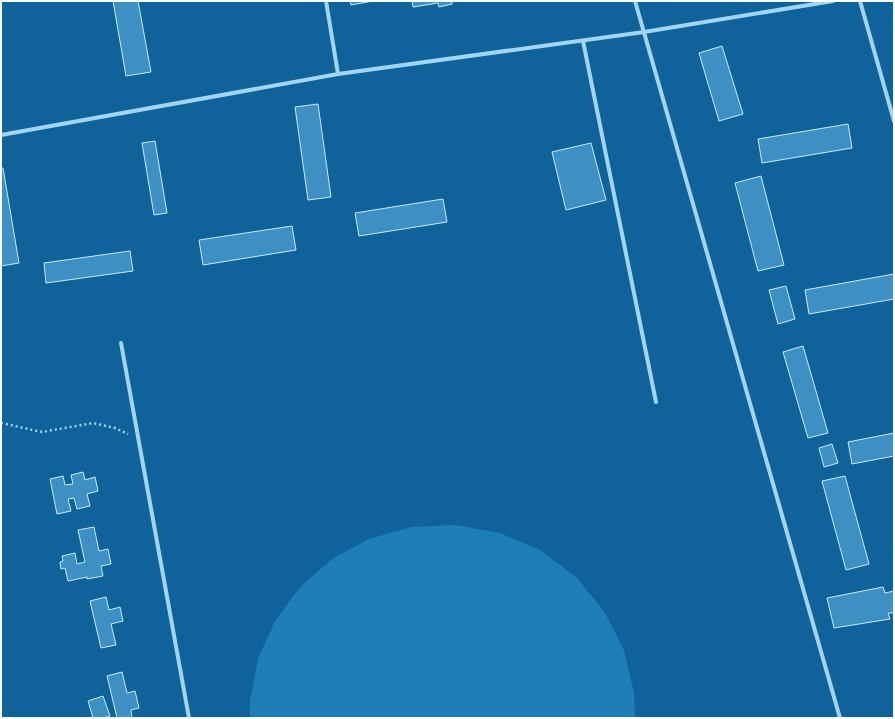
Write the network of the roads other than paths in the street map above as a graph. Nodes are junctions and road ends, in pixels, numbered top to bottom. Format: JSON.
{"nodes":[{"id":1,"x":326,"y":1,"type":"edge"},
{"id":2,"x":635,"y":1,"type":"edge"},
{"id":3,"x":833,"y":1,"type":"edge"},
{"id":4,"x":860,"y":1,"type":"edge"},
{"id":5,"x":644,"y":32,"type":"junction"},
{"id":6,"x":583,"y":41,"type":"junction"},
{"id":7,"x":338,"y":74,"type":"junction"},
{"id":8,"x":894,"y":121,"type":"edge"},
{"id":9,"x":1,"y":136,"type":"edge"},
{"id":10,"x":121,"y":343,"type":"dead end"},
{"id":11,"x":656,"y":402,"type":"dead end"},
{"id":12,"x":189,"y":718,"type":"edge"},
{"id":13,"x":840,"y":718,"type":"edge"}],
"edges":[{"from":1,"to":7,"type":"street"},
{"from":2,"to":5,"type":"street"},
{"from":3,"to":5,"type":"street"},
{"from":4,"to":8,"type":"street"},
{"from":5,"to":6,"type":"street"},
{"from":5,"to":13,"type":"street"},
{"from":6,"to":7,"type":"street"},
{"from":6,"to":11,"type":"street"},
{"from":7,"to":9,"type":"street"},
{"from":10,"to":12,"type":"street"}]}
